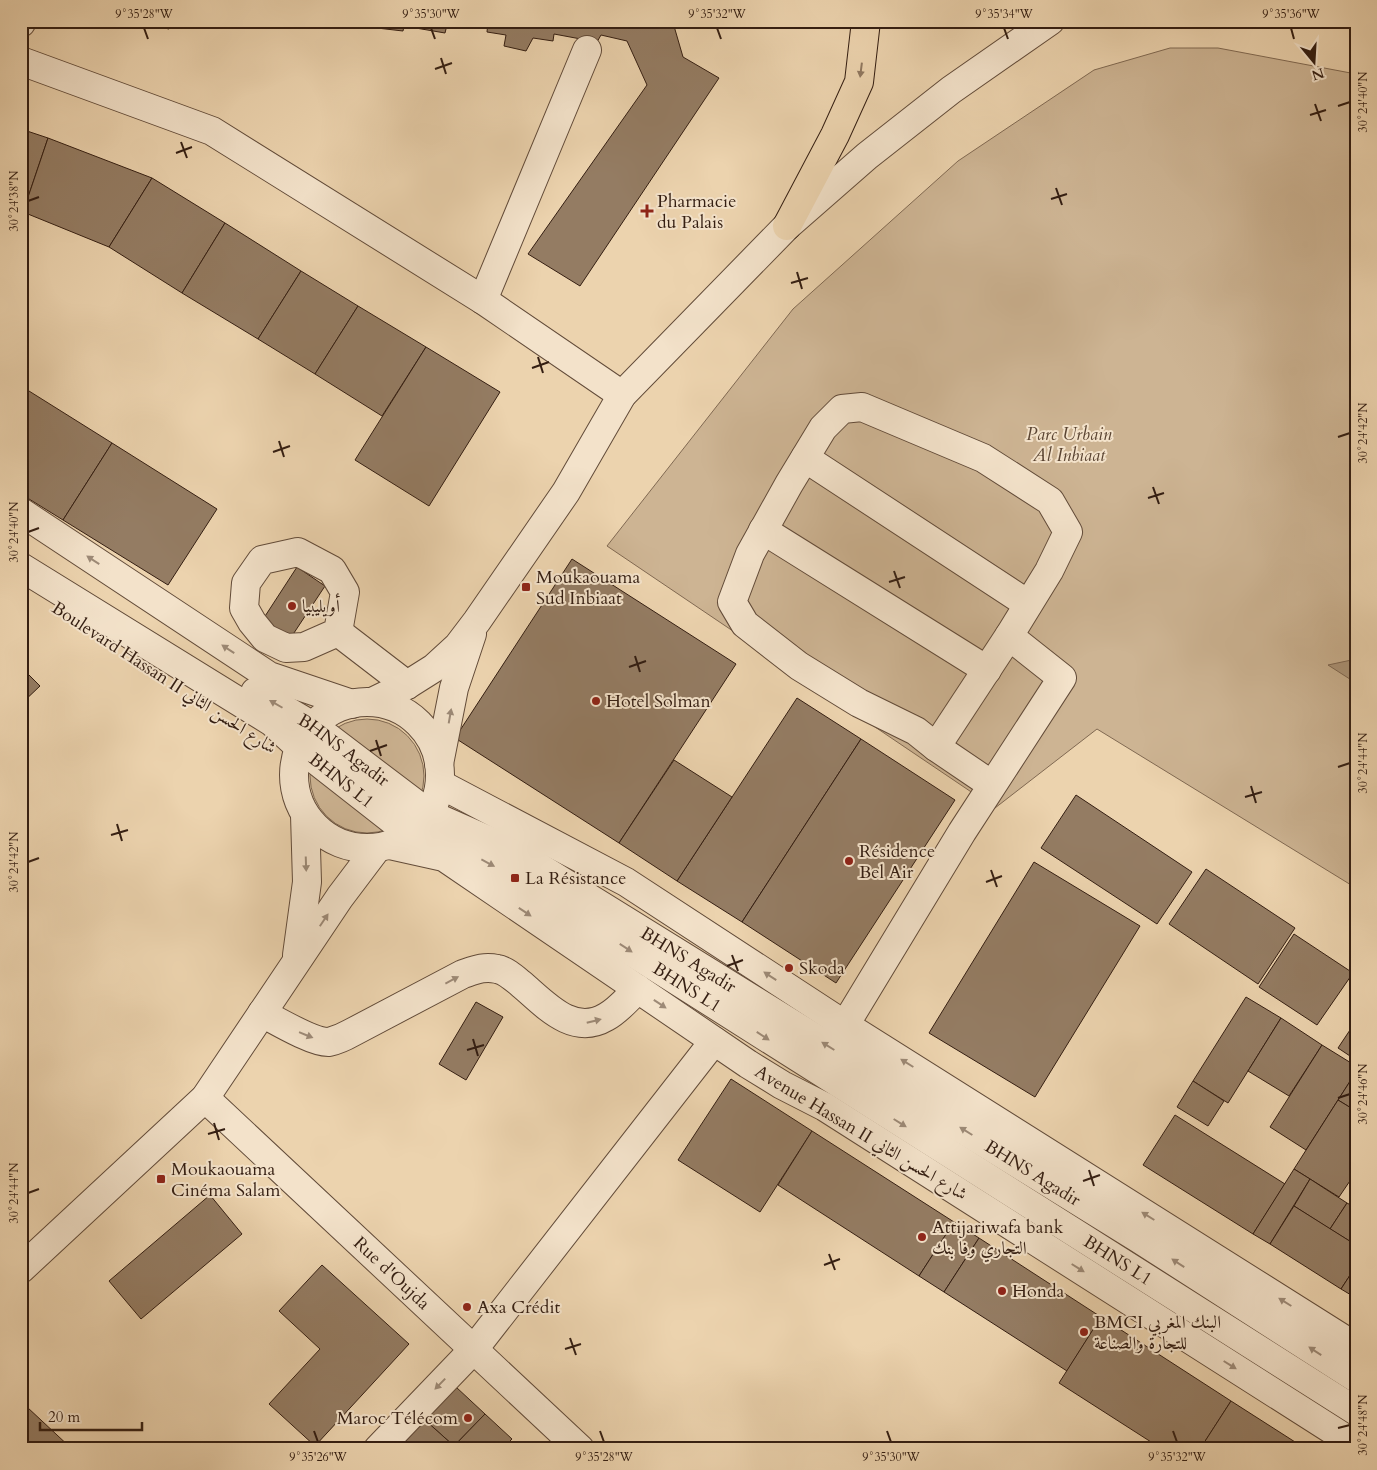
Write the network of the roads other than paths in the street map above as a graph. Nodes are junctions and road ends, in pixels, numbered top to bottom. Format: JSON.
{"nodes":[{"id":1,"x":866,"y":21,"type":"edge"},
{"id":2,"x":1050,"y":21,"type":"edge"},
{"id":3,"x":587,"y":50,"type":"dead end"},
{"id":4,"x":21,"y":61,"type":"edge"},
{"id":5,"x":786,"y":226,"type":"junction"},
{"id":6,"x":483,"y":300,"type":"junction"},
{"id":7,"x":622,"y":395,"type":"junction"},
{"id":8,"x":804,"y":458,"type":"junction"},
{"id":9,"x":21,"y":512,"type":"edge"},
{"id":10,"x":763,"y":530,"type":"junction"},
{"id":11,"x":21,"y":547,"type":"edge"},
{"id":12,"x":21,"y":567,"type":"edge"},
{"id":13,"x":21,"y":586,"type":"edge"},
{"id":14,"x":1028,"y":604,"type":"junction"},
{"id":15,"x":478,"y":621,"type":"junction"},
{"id":16,"x":338,"y":632,"type":"dead end"},
{"id":17,"x":1009,"y":636,"type":"junction"},
{"id":18,"x":987,"y":670,"type":"junction"},
{"id":19,"x":407,"y":685,"type":"junction"},
{"id":20,"x":362,"y":703,"type":"junction"},
{"id":21,"x":306,"y":736,"type":"junction"},
{"id":22,"x":936,"y":747,"type":"junction"},
{"id":23,"x":439,"y":774,"type":"junction"},
{"id":24,"x":294,"y":782,"type":"junction"},
{"id":25,"x":992,"y":785,"type":"junction"},
{"id":26,"x":429,"y":814,"type":"junction"},
{"id":27,"x":305,"y":815,"type":"junction"},
{"id":28,"x":392,"y":842,"type":"junction"},
{"id":29,"x":296,"y":960,"type":"junction"},
{"id":30,"x":638,"y":989,"type":"junction"},
{"id":31,"x":262,"y":1014,"type":"junction"},
{"id":32,"x":845,"y":1025,"type":"junction"},
{"id":33,"x":714,"y":1041,"type":"junction"},
{"id":34,"x":205,"y":1098,"type":"junction"},
{"id":35,"x":21,"y":1269,"type":"edge"},
{"id":36,"x":1356,"y":1347,"type":"edge"},
{"id":37,"x":474,"y":1349,"type":"junction"},
{"id":38,"x":1356,"y":1378,"type":"edge"},
{"id":39,"x":1356,"y":1411,"type":"edge"},
{"id":40,"x":1356,"y":1444,"type":"edge"},
{"id":41,"x":378,"y":1449,"type":"edge"},
{"id":42,"x":580,"y":1449,"type":"edge"}],
"edges":[{"from":1,"to":5,"type":"main road","one_way":true},
{"from":2,"to":5,"type":"street"},
{"from":3,"to":6,"type":"street"},
{"from":4,"to":6,"type":"street"},
{"from":5,"to":7,"type":"street"},
{"from":6,"to":7,"type":"street"},
{"from":7,"to":15,"type":"street"},
{"from":8,"to":10,"type":"street"},
{"from":8,"to":14,"type":"street"},
{"from":8,"to":14,"type":"street"},
{"from":20,"to":9,"type":"street","one_way":true},
{"from":10,"to":18,"type":"street"},
{"from":10,"to":22,"type":"street"},
{"from":21,"to":11,"type":"street","name":"BHNS Agadir","one_way":true},
{"from":12,"to":21,"type":"street","name":"BHNS L1"},
{"from":13,"to":24,"type":"street","name":"Boulevard Hassan II شارع الحسن الثاني"},
{"from":14,"to":17,"type":"street"},
{"from":15,"to":19,"type":"street"},
{"from":23,"to":15,"type":"street","one_way":true},
{"from":16,"to":19,"type":"street"},
{"from":17,"to":18,"type":"street"},
{"from":17,"to":25,"type":"street"},
{"from":18,"to":22,"type":"street"},
{"from":19,"to":20,"type":"street"},
{"from":20,"to":21,"type":"street"},
{"from":20,"to":23,"type":"street"},
{"from":21,"to":24,"type":"street"},
{"from":21,"to":26,"type":"street","name":"BHNS Agadir"},
{"from":21,"to":28,"type":"street","name":"BHNS L1"},
{"from":22,"to":25,"type":"street"},
{"from":23,"to":26,"type":"street"},
{"from":32,"to":23,"type":"street","one_way":true},
{"from":24,"to":27,"type":"street","name":"Boulevard Hassan II شارع الحسن الثاني"},
{"from":25,"to":32,"type":"street"},
{"from":26,"to":28,"type":"street"},
{"from":38,"to":26,"type":"street","name":"BHNS Agadir","one_way":true},
{"from":27,"to":28,"type":"street"},
{"from":27,"to":29,"type":"street","one_way":true},
{"from":29,"to":28,"type":"street","one_way":true},
{"from":28,"to":30,"type":"street","name":"Avenue Hassan II شارع الحسن الثاني","one_way":true},
{"from":28,"to":39,"type":"street","name":"BHNS L1","one_way":true},
{"from":29,"to":31,"type":"street"},
{"from":31,"to":30,"type":"street","one_way":true},
{"from":30,"to":33,"type":"street","name":"Avenue Hassan II شارع الحسن الثاني","one_way":true},
{"from":31,"to":34,"type":"street"},
{"from":36,"to":32,"type":"street","one_way":true},
{"from":33,"to":37,"type":"street"},
{"from":33,"to":40,"type":"street","name":"Avenue Hassan II شارع الحسن الثاني","one_way":true},
{"from":34,"to":35,"type":"street"},
{"from":34,"to":37,"type":"street","name":"Rue d'Oujda"},
{"from":37,"to":41,"type":"street","one_way":true},
{"from":37,"to":42,"type":"street","name":"Rue d'Oujda"}]}
